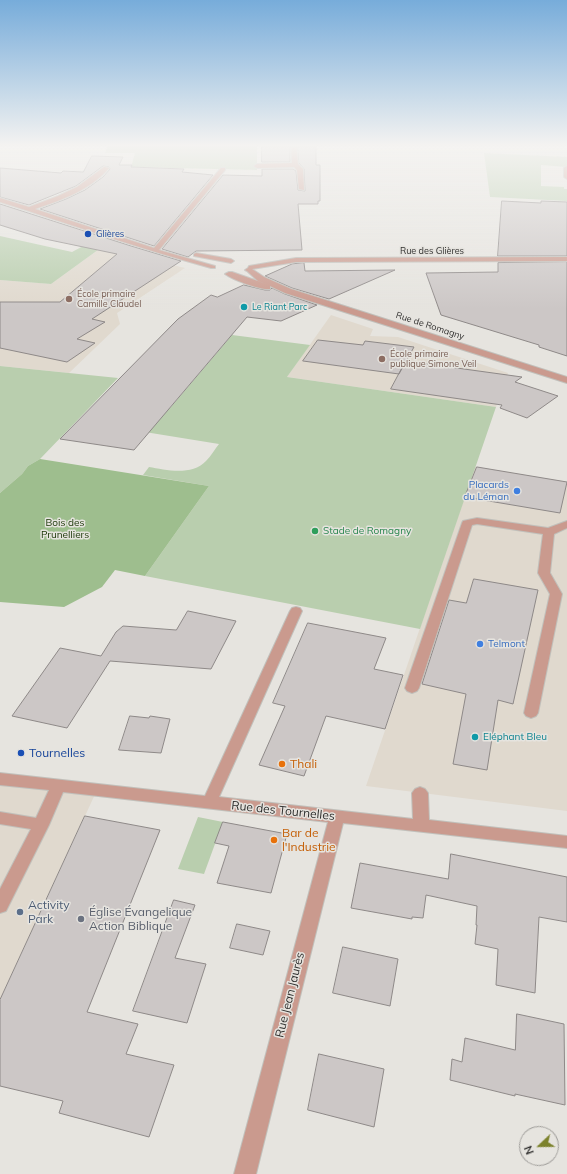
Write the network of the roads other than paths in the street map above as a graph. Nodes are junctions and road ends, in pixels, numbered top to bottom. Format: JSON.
{"nodes":[{"id":1,"x":59,"y":199,"type":"edge"},
{"id":2,"x":198,"y":199,"type":"edge"},
{"id":3,"x":0,"y":200,"type":"edge"},
{"id":4,"x":29,"y":209,"type":"junction"},
{"id":5,"x":157,"y":249,"type":"junction"},
{"id":6,"x":567,"y":259,"type":"edge"},
{"id":7,"x":296,"y":260,"type":"junction"},
{"id":8,"x":231,"y":261,"type":"junction"},
{"id":9,"x":242,"y":262,"type":"junction"},
{"id":10,"x":250,"y":268,"type":"junction"},
{"id":11,"x":218,"y":271,"type":"junction"},
{"id":12,"x":229,"y":274,"type":"junction"},
{"id":13,"x":288,"y":290,"type":"junction"},
{"id":14,"x":567,"y":380,"type":"edge"},
{"id":15,"x":567,"y":524,"type":"edge"},
{"id":16,"x":550,"y":532,"type":"junction"},
{"id":17,"x":296,"y":611,"type":"dead end"},
{"id":18,"x":412,"y":688,"type":"dead end"},
{"id":19,"x":531,"y":713,"type":"dead end"},
{"id":20,"x":0,"y":779,"type":"edge"},
{"id":21,"x":58,"y":786,"type":"junction"},
{"id":22,"x":420,"y":794,"type":"dead end"},
{"id":23,"x":209,"y":803,"type":"junction"},
{"id":24,"x":337,"y":816,"type":"junction"},
{"id":25,"x":0,"y":818,"type":"edge"},
{"id":26,"x":41,"y":825,"type":"junction"},
{"id":27,"x":422,"y":826,"type":"junction"},
{"id":28,"x":567,"y":842,"type":"edge"},
{"id":29,"x":0,"y":906,"type":"edge"},
{"id":30,"x":245,"y":1174,"type":"edge"}],
"edges":[{"from":1,"to":4,"type":"street"},
{"from":2,"to":5,"type":"street"},
{"from":3,"to":4,"type":"street"},
{"from":4,"to":5,"type":"street"},
{"from":5,"to":8,"type":"street"},
{"from":5,"to":11,"type":"street"},
{"from":6,"to":7,"type":"street","name":"Rue des Glières"},
{"from":7,"to":9,"type":"street","name":"Rue des Glières"},
{"from":7,"to":10,"type":"street","name":"Rue des Glières"},
{"from":8,"to":9,"type":"street","name":"Rue des Glières"},
{"from":8,"to":11,"type":"street"},
{"from":9,"to":10,"type":"street","name":"Rue de Romagny"},
{"from":10,"to":12,"type":"street","name":"Rue des Glières"},
{"from":10,"to":13,"type":"street","name":"Rue de Romagny"},
{"from":11,"to":12,"type":"street"},
{"from":12,"to":13,"type":"street","name":"Rue de Romagny"},
{"from":13,"to":14,"type":"street","name":"Rue de Romagny"},
{"from":15,"to":16,"type":"street"},
{"from":16,"to":18,"type":"street"},
{"from":16,"to":19,"type":"street"},
{"from":17,"to":23,"type":"street"},
{"from":20,"to":21,"type":"street","name":"Rue des Tournelles"},
{"from":21,"to":23,"type":"street","name":"Rue des Tournelles"},
{"from":21,"to":26,"type":"street"},
{"from":22,"to":27,"type":"street"},
{"from":23,"to":24,"type":"street","name":"Rue des Tournelles"},
{"from":24,"to":27,"type":"street","name":"Rue des Tournelles"},
{"from":24,"to":30,"type":"street","name":"Rue Jean Jaurès"},
{"from":25,"to":26,"type":"street"},
{"from":26,"to":29,"type":"street"},
{"from":27,"to":28,"type":"street","name":"Rue des Tournelles"}]}
